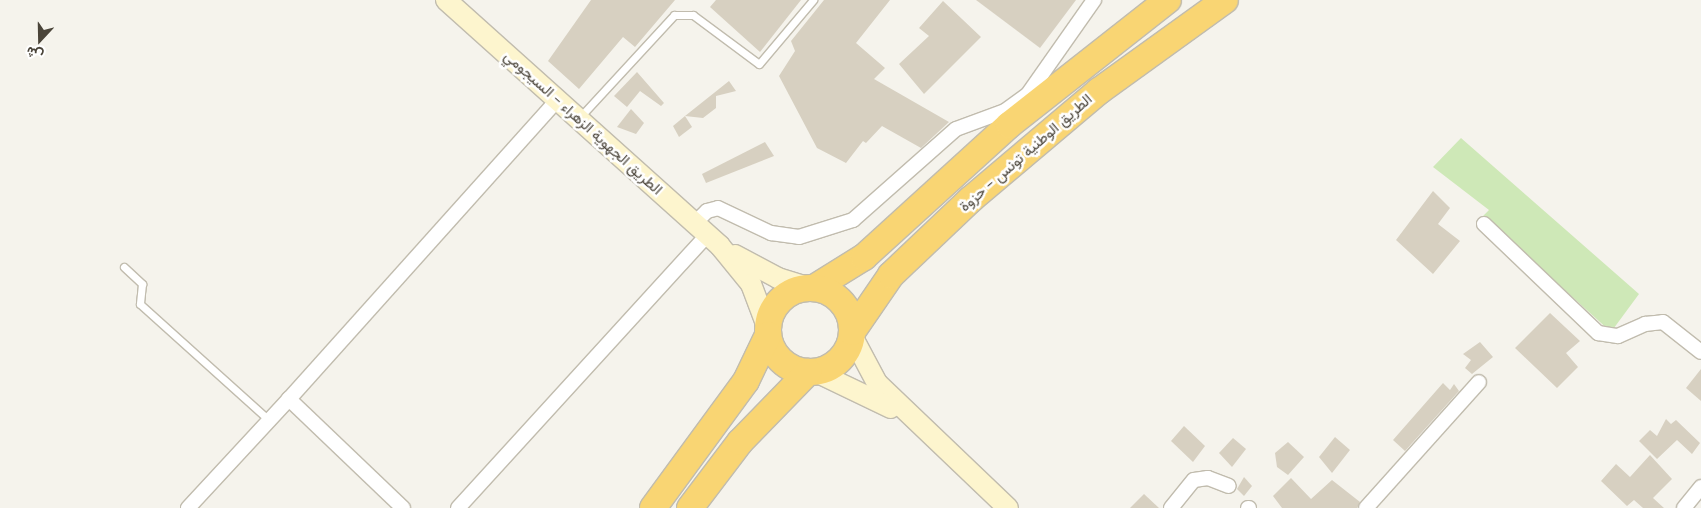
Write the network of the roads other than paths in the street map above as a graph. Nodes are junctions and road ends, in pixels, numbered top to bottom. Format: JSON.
{"nodes":[{"id":1,"x":446,"y":0,"type":"edge"},
{"id":2,"x":814,"y":0,"type":"edge"},
{"id":3,"x":1094,"y":0,"type":"edge"},
{"id":4,"x":1168,"y":0,"type":"edge"},
{"id":5,"x":1225,"y":0,"type":"edge"},
{"id":6,"x":557,"y":100,"type":"junction"},
{"id":7,"x":578,"y":120,"type":"junction"},
{"id":8,"x":1484,"y":224,"type":"dead end"},
{"id":9,"x":708,"y":234,"type":"junction"},
{"id":10,"x":124,"y":267,"type":"dead end"},
{"id":11,"x":812,"y":288,"type":"junction"},
{"id":12,"x":768,"y":332,"type":"junction"},
{"id":13,"x":852,"y":334,"type":"junction"},
{"id":14,"x":1701,"y":352,"type":"edge"},
{"id":15,"x":812,"y":372,"type":"junction"},
{"id":16,"x":1479,"y":382,"type":"dead end"},
{"id":17,"x":289,"y":399,"type":"junction"},
{"id":18,"x":268,"y":420,"type":"junction"},
{"id":19,"x":923,"y":430,"type":"junction"},
{"id":20,"x":1229,"y":486,"type":"dead end"},
{"id":21,"x":1701,"y":487,"type":"edge"},
{"id":22,"x":188,"y":508,"type":"edge"},
{"id":23,"x":403,"y":508,"type":"edge"},
{"id":24,"x":458,"y":508,"type":"edge"},
{"id":25,"x":653,"y":508,"type":"edge"},
{"id":26,"x":690,"y":508,"type":"edge"},
{"id":27,"x":1008,"y":508,"type":"edge"},
{"id":28,"x":1171,"y":508,"type":"edge"},
{"id":29,"x":1366,"y":508,"type":"edge"},
{"id":30,"x":1684,"y":508,"type":"edge"}],
"edges":[{"from":1,"to":6,"type":"main road","name":"الطريق الجهوية الزهراء - السيجومي"},
{"from":2,"to":7,"type":"lane"},
{"from":3,"to":9,"type":"street"},
{"from":4,"to":11,"type":"highway","name":"الطريق الوطنية تونس - حزوة"},
{"from":5,"to":13,"type":"highway","name":"الطريق الوطنية تونس - حزوة"},
{"from":6,"to":7,"type":"main road","name":"الطريق الجهوية الزهراء - السيجومي"},
{"from":6,"to":17,"type":"street"},
{"from":7,"to":9,"type":"main road","name":"الطريق الجهوية الزهراء - السيجومي"},
{"from":8,"to":14,"type":"street"},
{"from":9,"to":11,"type":"main road","name":"الطريق الجهوية الزهراء - السيجومي"},
{"from":9,"to":12,"type":"main road","name":"الطريق الجهوية الزهراء - السيجومي"},
{"from":9,"to":24,"type":"street"},
{"from":10,"to":18,"type":"lane"},
{"from":11,"to":12,"type":"highway"},
{"from":11,"to":13,"type":"highway"},
{"from":12,"to":15,"type":"highway"},
{"from":12,"to":25,"type":"highway"},
{"from":13,"to":15,"type":"highway"},
{"from":13,"to":19,"type":"main road"},
{"from":15,"to":19,"type":"main road"},
{"from":15,"to":26,"type":"highway"},
{"from":16,"to":29,"type":"street"},
{"from":17,"to":18,"type":"street"},
{"from":17,"to":23,"type":"street"},
{"from":18,"to":22,"type":"street"},
{"from":19,"to":27,"type":"main road"},
{"from":20,"to":28,"type":"street"},
{"from":21,"to":30,"type":"street"}]}
